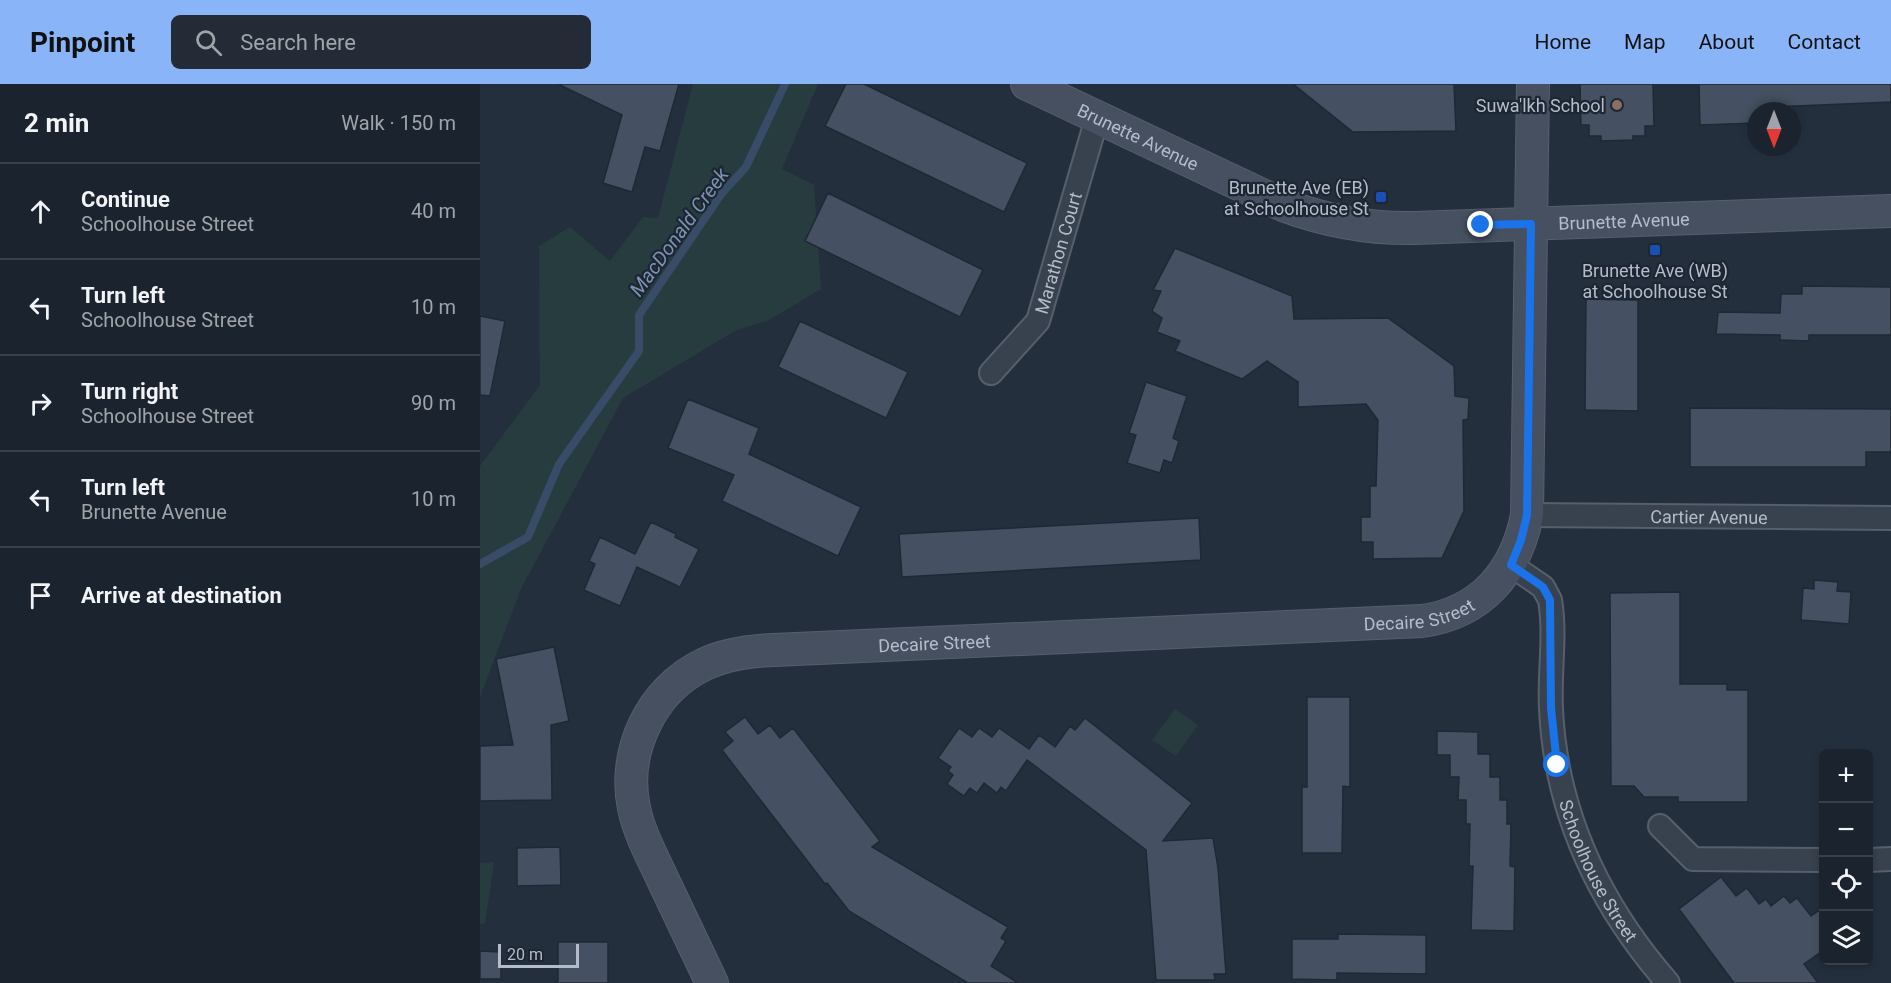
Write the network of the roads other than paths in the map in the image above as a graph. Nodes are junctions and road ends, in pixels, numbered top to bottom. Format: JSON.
{"nodes":[{"id":1,"x":1027,"y":84,"type":"edge"},
{"id":2,"x":1533,"y":84,"type":"edge"},
{"id":3,"x":1097,"y":118,"type":"junction"},
{"id":4,"x":1891,"y":211,"type":"edge"},
{"id":5,"x":1531,"y":224,"type":"junction"},
{"id":6,"x":991,"y":373,"type":"dead end"},
{"id":7,"x":1527,"y":515,"type":"junction"},
{"id":8,"x":1891,"y":518,"type":"edge"},
{"id":9,"x":1511,"y":565,"type":"junction"},
{"id":10,"x":1660,"y":826,"type":"dead end"},
{"id":11,"x":1891,"y":859,"type":"edge"},
{"id":12,"x":1819,"y":860,"type":"edge"},
{"id":13,"x":1873,"y":860,"type":"edge"},
{"id":14,"x":712,"y":983,"type":"edge"},
{"id":15,"x":1668,"y":983,"type":"edge"}],
"edges":[{"from":1,"to":3,"type":"street","name":"Brunette Avenue"},
{"from":2,"to":5,"type":"street"},
{"from":3,"to":5,"type":"street","name":"Brunette Avenue"},
{"from":3,"to":6,"type":"street","name":"Marathon Court"},
{"from":4,"to":5,"type":"street","name":"Brunette Avenue"},
{"from":5,"to":7,"type":"street"},
{"from":7,"to":8,"type":"street","name":"Cartier Avenue"},
{"from":7,"to":9,"type":"street"},
{"from":9,"to":14,"type":"street","name":"Decaire Street"},
{"from":9,"to":15,"type":"street","name":"Schoolhouse Street"},
{"from":10,"to":12,"type":"street"},
{"from":11,"to":13,"type":"street"}]}
